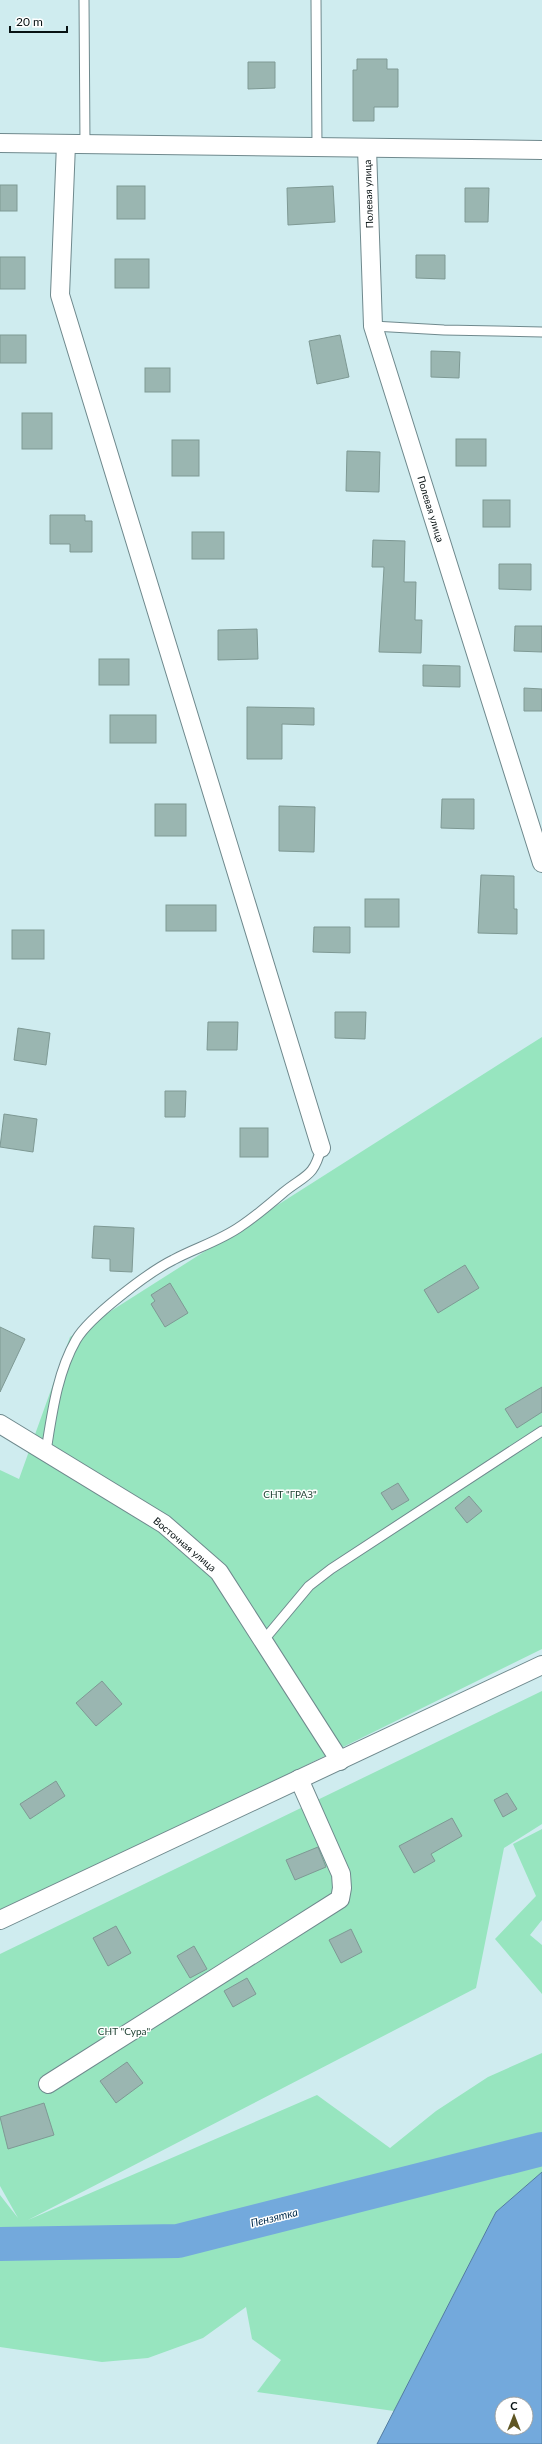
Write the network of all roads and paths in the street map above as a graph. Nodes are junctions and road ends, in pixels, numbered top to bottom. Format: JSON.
{"nodes":[{"id":1,"x":84,"y":0,"type":"edge"},
{"id":2,"x":316,"y":0,"type":"edge"},
{"id":3,"x":0,"y":143,"type":"edge"},
{"id":4,"x":66,"y":144,"type":"junction"},
{"id":5,"x":85,"y":144,"type":"junction"},
{"id":6,"x":317,"y":147,"type":"junction"},
{"id":7,"x":367,"y":148,"type":"junction"},
{"id":8,"x":542,"y":150,"type":"edge"},
{"id":9,"x":373,"y":326,"type":"junction"},
{"id":10,"x":542,"y":332,"type":"edge"},
{"id":11,"x":542,"y":863,"type":"edge"},
{"id":12,"x":321,"y":1148,"type":"joint"},
{"id":13,"x":0,"y":1424,"type":"edge"},
{"id":14,"x":542,"y":1431,"type":"edge"},
{"id":15,"x":46,"y":1451,"type":"junction"},
{"id":16,"x":263,"y":1641,"type":"junction"},
{"id":17,"x":542,"y":1665,"type":"edge"},
{"id":18,"x":340,"y":1761,"type":"junction"},
{"id":19,"x":299,"y":1779,"type":"junction"},
{"id":20,"x":0,"y":1920,"type":"edge"},
{"id":21,"x":48,"y":2084,"type":"dead end"}],
"edges":[{"from":1,"to":5,"type":"lane"},
{"from":2,"to":6,"type":"lane"},
{"from":3,"to":4,"type":"street"},
{"from":4,"to":5,"type":"street"},
{"from":4,"to":12,"type":"street"},
{"from":5,"to":6,"type":"street"},
{"from":6,"to":7,"type":"street"},
{"from":7,"to":8,"type":"street"},
{"from":7,"to":9,"type":"street","name":"Полевая улица"},
{"from":9,"to":10,"type":"lane"},
{"from":9,"to":11,"type":"street","name":"Полевая улица"},
{"from":12,"to":15,"type":"lane"},
{"from":13,"to":15,"type":"street","name":"Восточная улица"},
{"from":14,"to":16,"type":"lane"},
{"from":15,"to":16,"type":"street","name":"Восточная улица"},
{"from":16,"to":18,"type":"street","name":"Восточная улица"},
{"from":17,"to":18,"type":"street"},
{"from":18,"to":19,"type":"street"},
{"from":19,"to":20,"type":"street"},
{"from":19,"to":21,"type":"street"}]}
